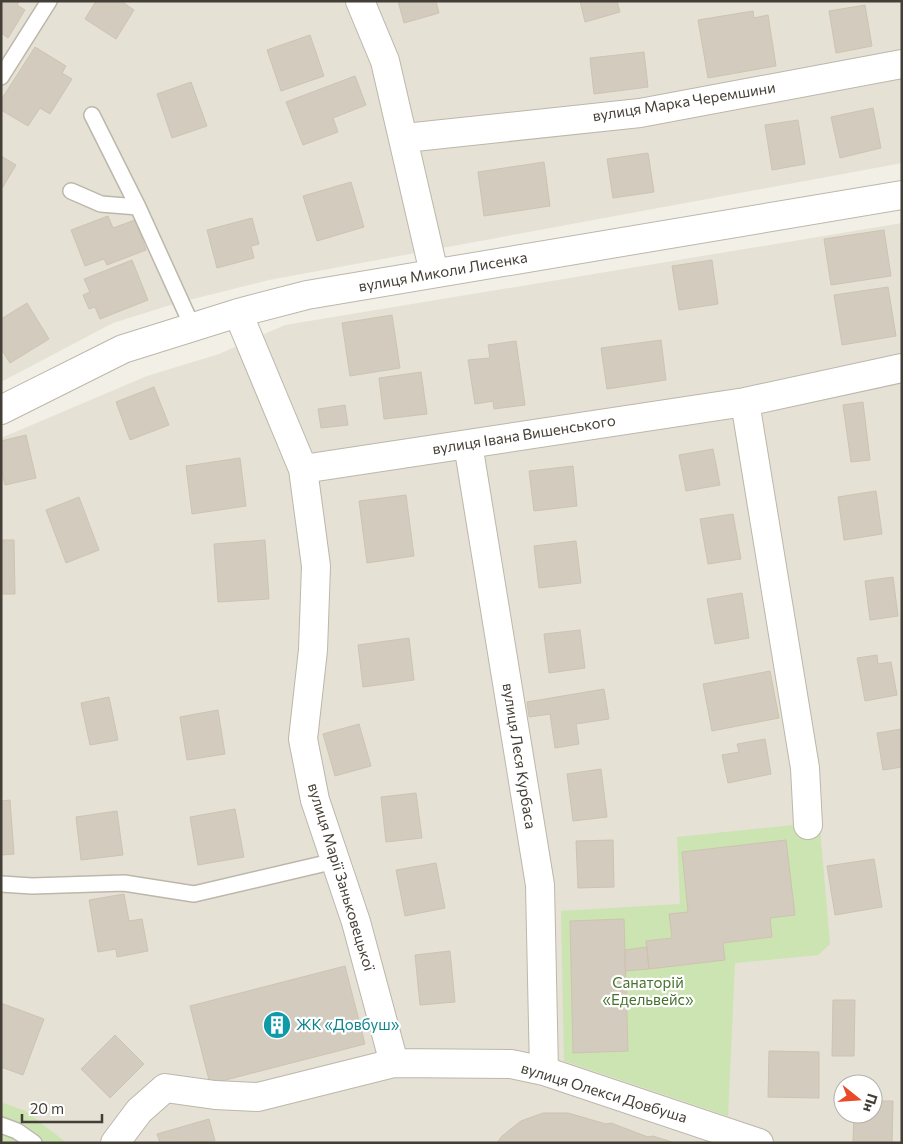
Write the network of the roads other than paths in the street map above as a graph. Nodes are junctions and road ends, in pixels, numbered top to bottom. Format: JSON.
{"nodes":[{"id":1,"x":49,"y":1,"type":"edge"},
{"id":2,"x":360,"y":1,"type":"edge"},
{"id":3,"x":902,"y":64,"type":"edge"},
{"id":4,"x":1,"y":77,"type":"edge"},
{"id":5,"x":92,"y":115,"type":"dead end"},
{"id":6,"x":405,"y":138,"type":"junction"},
{"id":7,"x":71,"y":191,"type":"dead end"},
{"id":8,"x":902,"y":195,"type":"edge"},
{"id":9,"x":138,"y":207,"type":"junction"},
{"id":10,"x":434,"y":273,"type":"junction"},
{"id":11,"x":238,"y":313,"type":"junction"},
{"id":12,"x":193,"y":328,"type":"junction"},
{"id":13,"x":902,"y":368,"type":"edge"},
{"id":14,"x":745,"y":402,"type":"junction"},
{"id":15,"x":1,"y":410,"type":"edge"},
{"id":16,"x":468,"y":444,"type":"junction"},
{"id":17,"x":303,"y":469,"type":"junction"},
{"id":18,"x":808,"y":825,"type":"dead end"},
{"id":19,"x":335,"y":861,"type":"junction"},
{"id":20,"x":1,"y":884,"type":"edge"},
{"id":21,"x":394,"y":1063,"type":"junction"},
{"id":22,"x":544,"y":1070,"type":"junction"},
{"id":23,"x":1,"y":1125,"type":"edge"},
{"id":24,"x":34,"y":1143,"type":"edge"},
{"id":25,"x":115,"y":1143,"type":"edge"},
{"id":26,"x":759,"y":1143,"type":"edge"}],
"edges":[{"from":1,"to":4,"type":"lane"},
{"from":2,"to":6,"type":"street"},
{"from":3,"to":6,"type":"street","name":"вулиця Марка Черемшини"},
{"from":5,"to":9,"type":"lane"},
{"from":6,"to":10,"type":"street"},
{"from":7,"to":9,"type":"lane"},
{"from":8,"to":10,"type":"street","name":"вулиця Миколи Лисенка"},
{"from":9,"to":12,"type":"lane"},
{"from":10,"to":11,"type":"street","name":"вулиця Миколи Лисенка"},
{"from":11,"to":12,"type":"street","name":"вулиця Миколи Лисенка"},
{"from":11,"to":17,"type":"street","name":"вулиця Марії Заньковецької"},
{"from":12,"to":15,"type":"street","name":"вулиця Миколи Лисенка"},
{"from":13,"to":14,"type":"street","name":"вулиця Івана Вишенського"},
{"from":14,"to":16,"type":"street","name":"вулиця Івана Вишенського"},
{"from":14,"to":18,"type":"street"},
{"from":16,"to":17,"type":"street","name":"вулиця Івана Вишенського"},
{"from":16,"to":22,"type":"street","name":"вулиця Леся Курбаса"},
{"from":17,"to":19,"type":"street","name":"вулиця Марії Заньковецької"},
{"from":19,"to":20,"type":"lane"},
{"from":19,"to":21,"type":"street","name":"вулиця Марії Заньковецької"},
{"from":21,"to":22,"type":"street","name":"вулиця Олекси Довбуша"},
{"from":21,"to":25,"type":"street","name":"вулиця Олекси Довбуша"},
{"from":22,"to":26,"type":"street","name":"вулиця Олекси Довбуша"},
{"from":23,"to":24,"type":"lane"}]}
